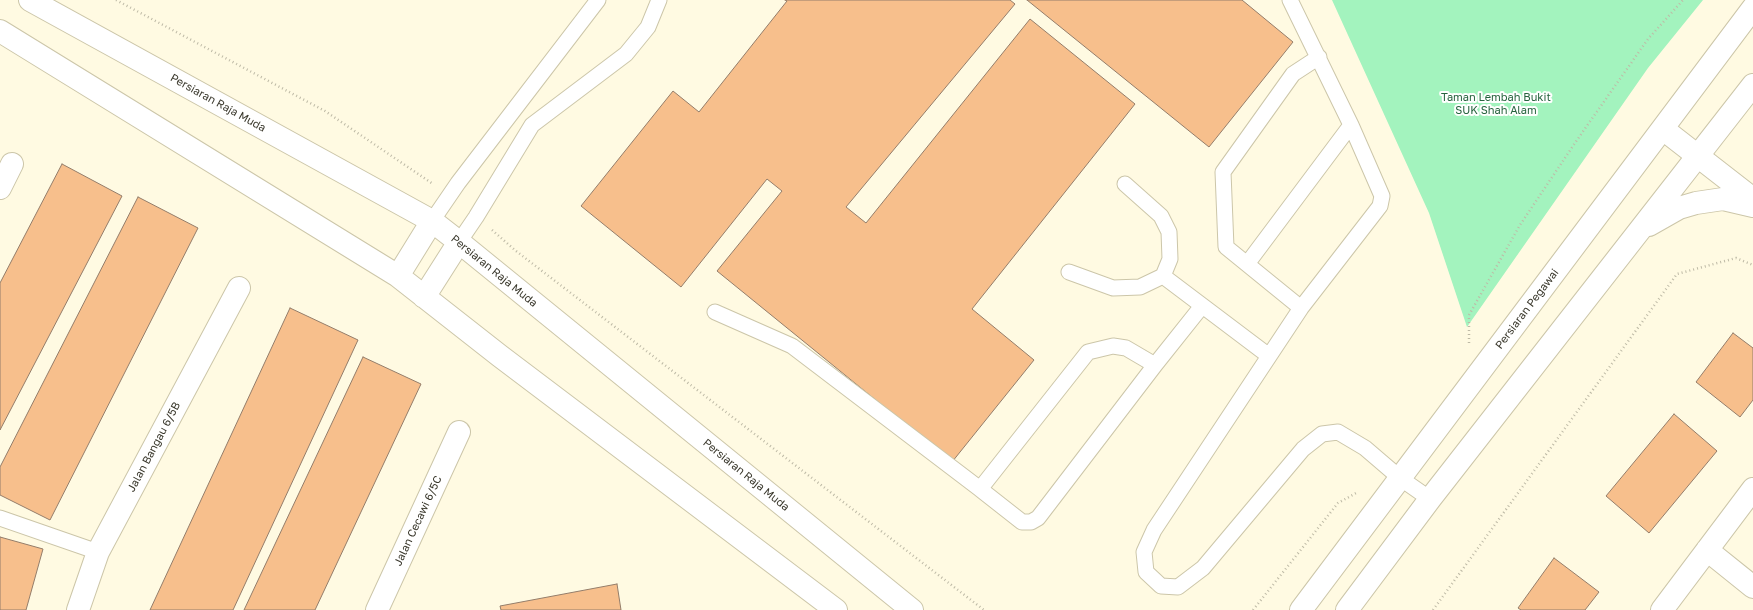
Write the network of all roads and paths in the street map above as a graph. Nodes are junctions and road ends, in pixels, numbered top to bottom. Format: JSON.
{"nodes":[{"id":1,"x":30,"y":0,"type":"edge"},
{"id":2,"x":598,"y":0,"type":"edge"},
{"id":3,"x":659,"y":0,"type":"edge"},
{"id":4,"x":1290,"y":0,"type":"edge"},
{"id":5,"x":1683,"y":0,"type":"edge"},
{"id":6,"x":1753,"y":8,"type":"edge"},
{"id":7,"x":0,"y":31,"type":"edge"},
{"id":8,"x":23,"y":46,"type":"junction"},
{"id":9,"x":0,"y":50,"type":"edge"},
{"id":10,"x":1319,"y":57,"type":"junction"},
{"id":11,"x":1753,"y":85,"type":"edge"},
{"id":12,"x":1351,"y":125,"type":"junction"},
{"id":13,"x":1663,"y":129,"type":"junction"},
{"id":14,"x":1698,"y":156,"type":"junction"},
{"id":15,"x":12,"y":164,"type":"dead end"},
{"id":16,"x":1125,"y":184,"type":"dead end"},
{"id":17,"x":0,"y":188,"type":"edge"},
{"id":18,"x":1753,"y":199,"type":"edge"},
{"id":19,"x":1753,"y":206,"type":"edge"},
{"id":20,"x":432,"y":222,"type":"junction"},
{"id":21,"x":1641,"y":229,"type":"junction"},
{"id":22,"x":459,"y":242,"type":"junction"},
{"id":23,"x":1247,"y":264,"type":"junction"},
{"id":24,"x":1753,"y":265,"type":"edge"},
{"id":25,"x":1069,"y":272,"type":"dead end"},
{"id":26,"x":398,"y":276,"type":"junction"},
{"id":27,"x":1163,"y":276,"type":"junction"},
{"id":28,"x":239,"y":288,"type":"dead end"},
{"id":29,"x":424,"y":297,"type":"junction"},
{"id":30,"x":1202,"y":306,"type":"junction"},
{"id":31,"x":1301,"y":308,"type":"junction"},
{"id":32,"x":714,"y":312,"type":"dead end"},
{"id":33,"x":1469,"y":346,"type":"dead end"},
{"id":34,"x":1269,"y":356,"type":"junction"},
{"id":35,"x":1155,"y":364,"type":"junction"},
{"id":36,"x":459,"y":432,"type":"dead end"},
{"id":37,"x":1392,"y":471,"type":"junction"},
{"id":38,"x":980,"y":489,"type":"junction"},
{"id":39,"x":1753,"y":489,"type":"edge"},
{"id":40,"x":1430,"y":499,"type":"junction"},
{"id":41,"x":0,"y":518,"type":"edge"},
{"id":42,"x":1707,"y":550,"type":"junction"},
{"id":43,"x":98,"y":552,"type":"junction"},
{"id":44,"x":1753,"y":587,"type":"edge"},
{"id":45,"x":78,"y":610,"type":"edge"},
{"id":46,"x":377,"y":610,"type":"edge"},
{"id":47,"x":836,"y":610,"type":"edge"},
{"id":48,"x":912,"y":610,"type":"edge"},
{"id":49,"x":1253,"y":610,"type":"edge"},
{"id":50,"x":1301,"y":610,"type":"edge"},
{"id":51,"x":1347,"y":610,"type":"edge"},
{"id":52,"x":1433,"y":610,"type":"edge"},
{"id":53,"x":1662,"y":610,"type":"edge"}],
"edges":[{"from":1,"to":20,"type":"main road","name":"Persiaran Raja Muda"},
{"from":2,"to":20,"type":"lane"},
{"from":3,"to":22,"type":"lane"},
{"from":4,"to":10,"type":"lane"},
{"from":5,"to":33,"type":"path"},
{"from":6,"to":13,"type":"main road","name":"Persiaran Pegawai"},
{"from":7,"to":8,"type":"main road"},
{"from":8,"to":9,"type":"main road"},
{"from":8,"to":26,"type":"main road"},
{"from":10,"to":12,"type":"lane"},
{"from":10,"to":23,"type":"lane"},
{"from":11,"to":14,"type":"main road"},
{"from":12,"to":23,"type":"lane"},
{"from":12,"to":31,"type":"lane"},
{"from":13,"to":14,"type":"main road"},
{"from":13,"to":37,"type":"main road","name":"Persiaran Pegawai"},
{"from":14,"to":18,"type":"main road"},
{"from":14,"to":21,"type":"main road"},
{"from":15,"to":17,"type":"main road"},
{"from":16,"to":27,"type":"lane"},
{"from":19,"to":21,"type":"main road"},
{"from":20,"to":22,"type":"main road","name":"Persiaran Raja Muda"},
{"from":20,"to":26,"type":"main road"},
{"from":21,"to":40,"type":"main road"},
{"from":22,"to":29,"type":"main road"},
{"from":22,"to":48,"type":"main road","name":"Persiaran Raja Muda"},
{"from":23,"to":31,"type":"lane"},
{"from":24,"to":52,"type":"path"},
{"from":25,"to":27,"type":"lane"},
{"from":26,"to":29,"type":"main road"},
{"from":27,"to":30,"type":"lane"},
{"from":28,"to":43,"type":"main road","name":"Jalan Bangau 6/5B"},
{"from":29,"to":47,"type":"main road"},
{"from":30,"to":34,"type":"lane"},
{"from":30,"to":35,"type":"lane"},
{"from":31,"to":34,"type":"lane"},
{"from":32,"to":38,"type":"lane"},
{"from":34,"to":37,"type":"lane"},
{"from":35,"to":38,"type":"lane"},
{"from":35,"to":38,"type":"lane"},
{"from":36,"to":46,"type":"main road","name":"Jalan Cecawi 6/5C"},
{"from":37,"to":40,"type":"lane"},
{"from":37,"to":49,"type":"path"},
{"from":37,"to":50,"type":"main road","name":"Persiaran Pegawai"},
{"from":39,"to":42,"type":"main road"},
{"from":40,"to":51,"type":"main road"},
{"from":41,"to":43,"type":"lane"},
{"from":42,"to":44,"type":"main road"},
{"from":42,"to":53,"type":"main road"},
{"from":43,"to":45,"type":"main road","name":"Jalan Bangau 6/5B"}]}
